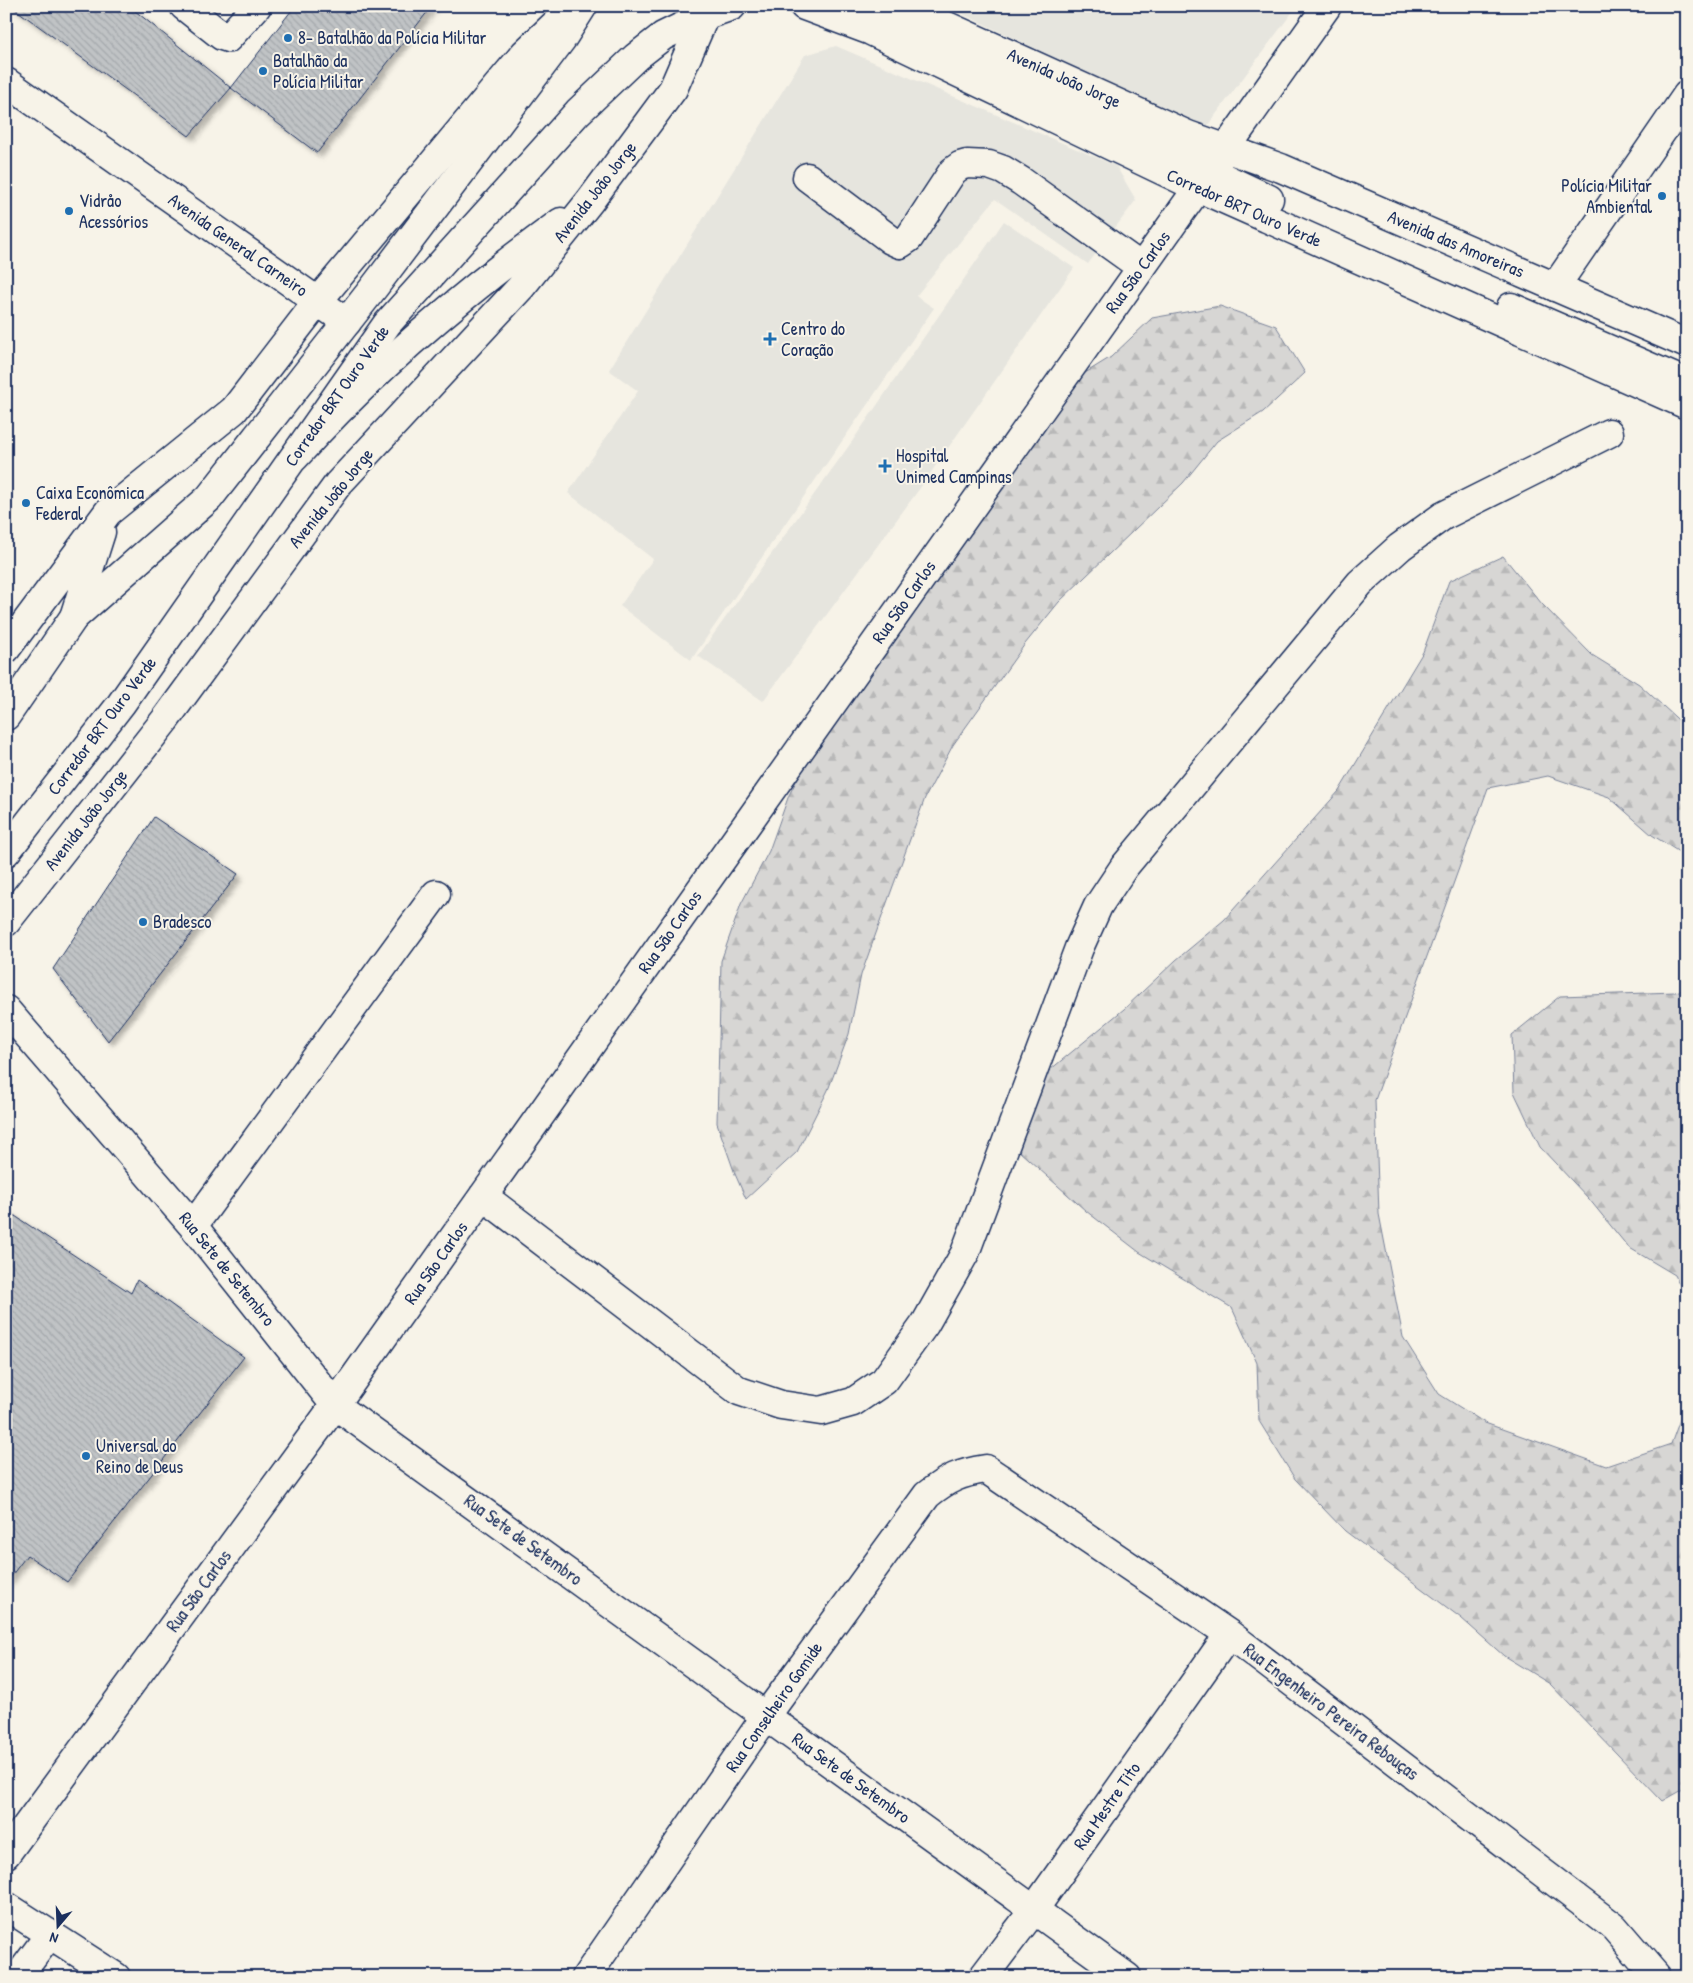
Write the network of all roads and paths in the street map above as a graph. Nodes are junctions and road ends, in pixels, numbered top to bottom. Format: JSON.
{"nodes":[{"id":1,"x":184,"y":6,"type":"edge"},
{"id":2,"x":256,"y":6,"type":"edge"},
{"id":3,"x":574,"y":6,"type":"edge"},
{"id":4,"x":583,"y":6,"type":"edge"},
{"id":5,"x":732,"y":6,"type":"edge"},
{"id":6,"x":804,"y":6,"type":"edge"},
{"id":7,"x":861,"y":6,"type":"edge"},
{"id":8,"x":904,"y":6,"type":"edge"},
{"id":9,"x":1328,"y":6,"type":"edge"},
{"id":10,"x":708,"y":10,"type":"edge"},
{"id":11,"x":6,"y":82,"type":"edge"},
{"id":12,"x":1687,"y":95,"type":"edge"},
{"id":13,"x":1224,"y":148,"type":"junction"},
{"id":14,"x":807,"y":177,"type":"dead end"},
{"id":15,"x":1204,"y":180,"type":"junction"},
{"id":16,"x":590,"y":201,"type":"junction"},
{"id":17,"x":1141,"y":267,"type":"junction"},
{"id":18,"x":1555,"y":287,"type":"junction"},
{"id":19,"x":318,"y":301,"type":"junction"},
{"id":20,"x":347,"y":322,"type":"junction"},
{"id":21,"x":1687,"y":344,"type":"edge"},
{"id":22,"x":1687,"y":382,"type":"edge"},
{"id":23,"x":1687,"y":405,"type":"edge"},
{"id":24,"x":1609,"y":433,"type":"dead end"},
{"id":25,"x":295,"y":457,"type":"junction"},
{"id":26,"x":108,"y":512,"type":"junction"},
{"id":27,"x":74,"y":617,"type":"junction"},
{"id":28,"x":6,"y":649,"type":"edge"},
{"id":29,"x":6,"y":716,"type":"edge"},
{"id":30,"x":6,"y":852,"type":"edge"},
{"id":31,"x":436,"y":894,"type":"dead end"},
{"id":32,"x":6,"y":922,"type":"edge"},
{"id":33,"x":6,"y":1010,"type":"edge"},
{"id":34,"x":483,"y":1196,"type":"junction"},
{"id":35,"x":193,"y":1226,"type":"junction"},
{"id":36,"x":335,"y":1405,"type":"junction"},
{"id":37,"x":986,"y":1469,"type":"joint"},
{"id":38,"x":1229,"y":1634,"type":"junction"},
{"id":39,"x":766,"y":1716,"type":"junction"},
{"id":40,"x":6,"y":1854,"type":"edge"},
{"id":41,"x":6,"y":1906,"type":"edge"},
{"id":42,"x":1033,"y":1911,"type":"junction"},
{"id":43,"x":50,"y":1934,"type":"junction"},
{"id":44,"x":18,"y":1977,"type":"edge"},
{"id":45,"x":116,"y":1977,"type":"edge"},
{"id":46,"x":586,"y":1977,"type":"edge"},
{"id":47,"x":982,"y":1977,"type":"edge"},
{"id":48,"x":1127,"y":1977,"type":"edge"},
{"id":49,"x":1657,"y":1977,"type":"edge"}],
"edges":[{"from":1,"to":2,"type":"street"},
{"from":3,"to":19,"type":"street"},
{"from":4,"to":20,"type":"street","name":"Corredor BRT Ouro Verde"},
{"from":5,"to":10,"type":"street","name":"Corredor BRT Ouro Verde"},
{"from":6,"to":15,"type":"street","name":"Corredor BRT Ouro Verde"},
{"from":7,"to":15,"type":"street","name":"Corredor BRT Ouro Verde"},
{"from":8,"to":13,"type":"street","name":"Avenida João Jorge"},
{"from":9,"to":13,"type":"street","name":"Rua São Carlos"},
{"from":10,"to":16,"type":"street","name":"Avenida João Jorge"},
{"from":10,"to":25,"type":"street","name":"Corredor BRT Ouro Verde"},
{"from":11,"to":19,"type":"street","name":"Avenida General Carneiro"},
{"from":12,"to":18,"type":"street"},
{"from":13,"to":15,"type":"street","name":"Rua São Carlos"},
{"from":13,"to":18,"type":"street","name":"Avenida das Amoreiras"},
{"from":14,"to":17,"type":"street"},
{"from":15,"to":17,"type":"street","name":"Rua São Carlos"},
{"from":15,"to":22,"type":"street","name":"Corredor BRT Ouro Verde"},
{"from":15,"to":23,"type":"street","name":"Corredor BRT Ouro Verde"},
{"from":16,"to":25,"type":"street"},
{"from":16,"to":32,"type":"street","name":"Avenida João Jorge"},
{"from":17,"to":34,"type":"street","name":"Rua São Carlos"},
{"from":18,"to":21,"type":"street","name":"Avenida das Amoreiras"},
{"from":19,"to":20,"type":"street","name":"Avenida General Carneiro"},
{"from":19,"to":26,"type":"street"},
{"from":20,"to":27,"type":"street","name":"Corredor BRT Ouro Verde"},
{"from":24,"to":34,"type":"street"},
{"from":25,"to":30,"type":"street","name":"Corredor BRT Ouro Verde"},
{"from":26,"to":27,"type":"street"},
{"from":26,"to":28,"type":"street"},
{"from":27,"to":29,"type":"street","name":"Corredor BRT Ouro Verde"},
{"from":31,"to":35,"type":"street"},
{"from":33,"to":35,"type":"street","name":"Rua Sete de Setembro"},
{"from":34,"to":36,"type":"street","name":"Rua São Carlos"},
{"from":35,"to":36,"type":"street","name":"Rua Sete de Setembro"},
{"from":36,"to":39,"type":"street","name":"Rua Sete de Setembro"},
{"from":36,"to":40,"type":"street","name":"Rua São Carlos"},
{"from":37,"to":38,"type":"street","name":"Rua Engenheiro Pereira Rebouças"},
{"from":37,"to":39,"type":"street","name":"Rua Conselheiro Gomide"},
{"from":38,"to":42,"type":"street","name":"Rua Mestre Tito"},
{"from":38,"to":49,"type":"street","name":"Rua Engenheiro Pereira Rebouças"},
{"from":39,"to":42,"type":"street","name":"Rua Sete de Setembro"},
{"from":39,"to":46,"type":"street","name":"Rua Conselheiro Gomide"},
{"from":41,"to":43,"type":"street"},
{"from":42,"to":47,"type":"street","name":"Rua Mestre Tito"},
{"from":42,"to":48,"type":"street","name":"Rua Sete de Setembro"},
{"from":43,"to":44,"type":"street"},
{"from":43,"to":45,"type":"street"}]}
